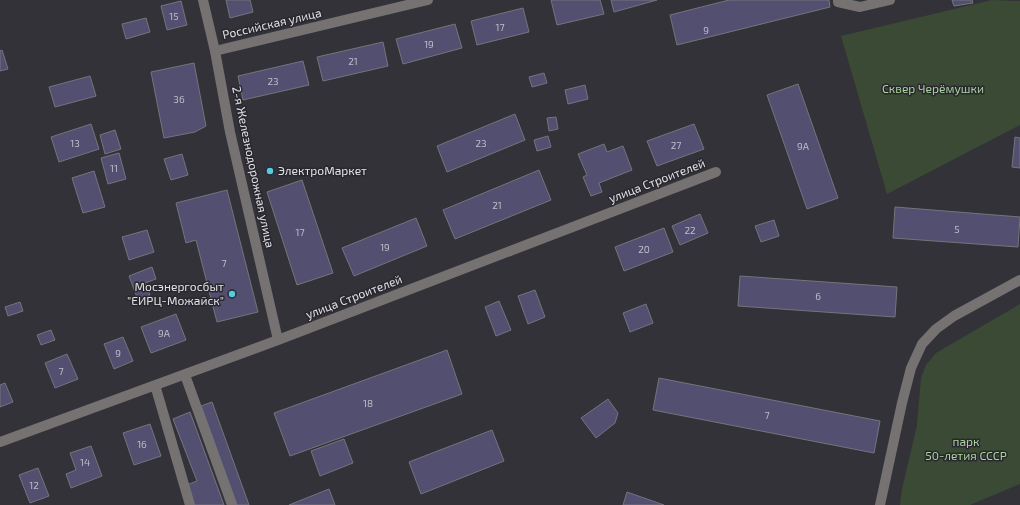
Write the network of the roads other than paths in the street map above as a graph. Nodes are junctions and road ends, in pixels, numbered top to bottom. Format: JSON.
{"nodes":[{"id":1,"x":203,"y":0,"type":"edge"},
{"id":2,"x":428,"y":0,"type":"edge"},
{"id":3,"x":838,"y":0,"type":"edge"},
{"id":4,"x":890,"y":0,"type":"edge"},
{"id":5,"x":215,"y":51,"type":"junction"},
{"id":6,"x":716,"y":172,"type":"dead end"},
{"id":7,"x":1020,"y":280,"type":"edge"},
{"id":8,"x":278,"y":340,"type":"junction"},
{"id":9,"x":185,"y":375,"type":"junction"},
{"id":10,"x":155,"y":385,"type":"junction"},
{"id":11,"x":0,"y":442,"type":"edge"},
{"id":12,"x":190,"y":505,"type":"edge"},
{"id":13,"x":232,"y":505,"type":"edge"},
{"id":14,"x":880,"y":505,"type":"edge"}],
"edges":[{"from":1,"to":5,"type":"street","name":"2-я Железнодорожная улица"},
{"from":2,"to":5,"type":"street","name":"Российская улица"},
{"from":3,"to":4,"type":"street"},
{"from":5,"to":8,"type":"street","name":"2-я Железнодорожная улица"},
{"from":6,"to":8,"type":"street","name":"улица Строителей"},
{"from":7,"to":14,"type":"street"},
{"from":8,"to":9,"type":"street","name":"улица Строителей"},
{"from":9,"to":10,"type":"street","name":"улица Строителей"},
{"from":9,"to":13,"type":"street"},
{"from":10,"to":11,"type":"street","name":"улица Строителей"},
{"from":10,"to":12,"type":"street"}]}
